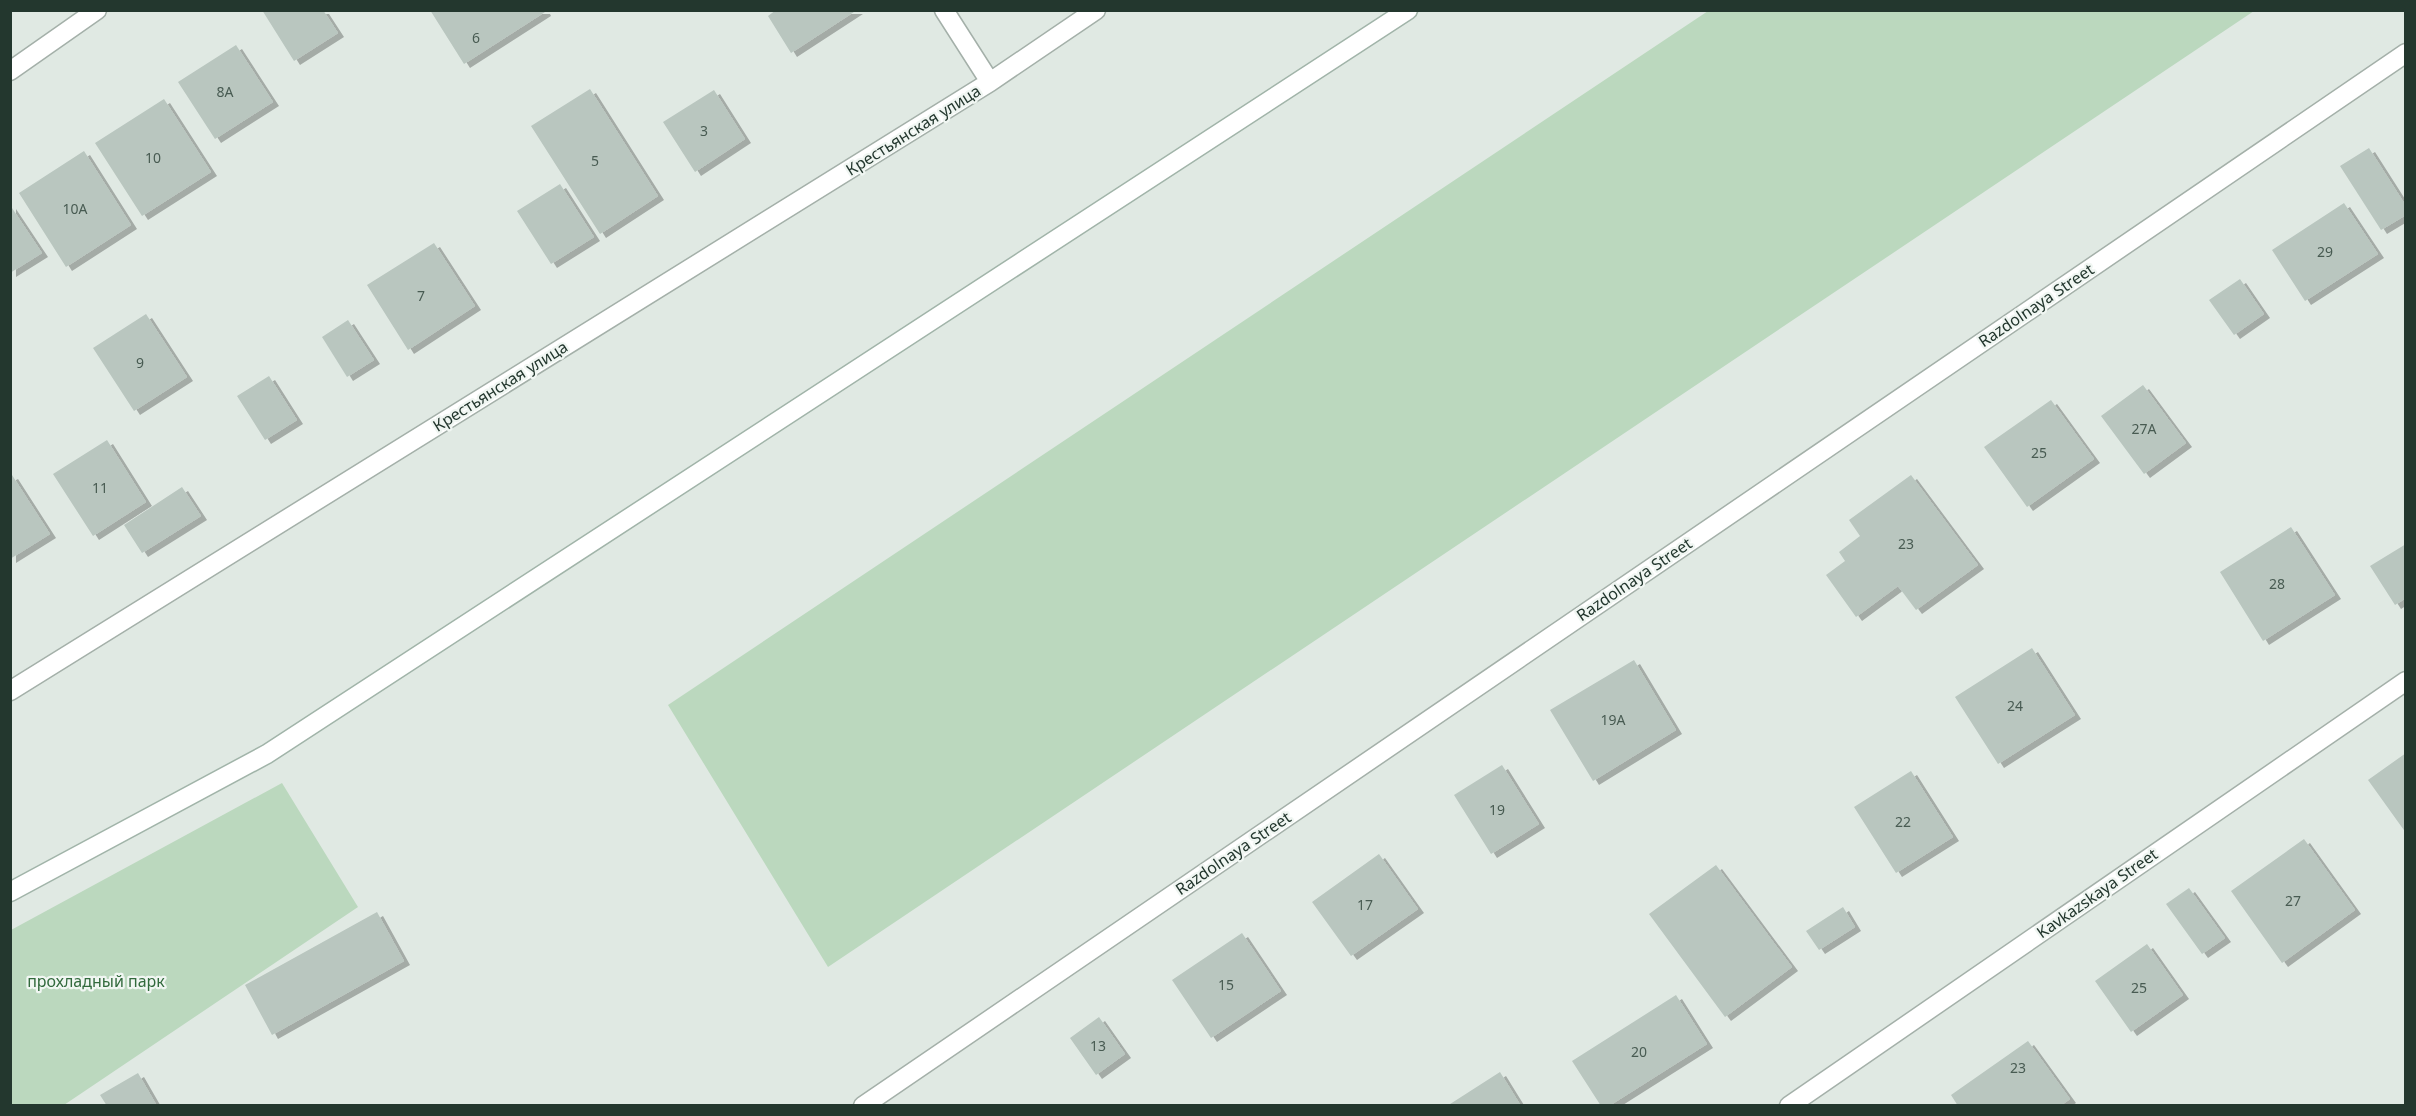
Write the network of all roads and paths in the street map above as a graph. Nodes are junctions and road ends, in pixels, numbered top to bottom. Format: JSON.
{"nodes":[{"id":1,"x":97,"y":10,"type":"edge"},
{"id":2,"x":944,"y":10,"type":"edge"},
{"id":3,"x":1096,"y":10,"type":"edge"},
{"id":4,"x":1408,"y":10,"type":"edge"},
{"id":5,"x":2406,"y":53,"type":"edge"},
{"id":6,"x":10,"y":71,"type":"edge"},
{"id":7,"x":990,"y":82,"type":"junction"},
{"id":8,"x":2406,"y":681,"type":"edge"},
{"id":9,"x":10,"y":691,"type":"edge"},
{"id":10,"x":10,"y":892,"type":"edge"},
{"id":11,"x":863,"y":1106,"type":"edge"},
{"id":12,"x":1789,"y":1106,"type":"edge"}],
"edges":[{"from":1,"to":6,"type":"street"},
{"from":2,"to":7,"type":"street"},
{"from":3,"to":7,"type":"street","name":"Крестьянская улица"},
{"from":4,"to":10,"type":"street"},
{"from":5,"to":11,"type":"street","name":"Razdolnaya Street"},
{"from":7,"to":9,"type":"street","name":"Крестьянская улица"},
{"from":8,"to":12,"type":"street","name":"Kavkazskaya Street"}]}
